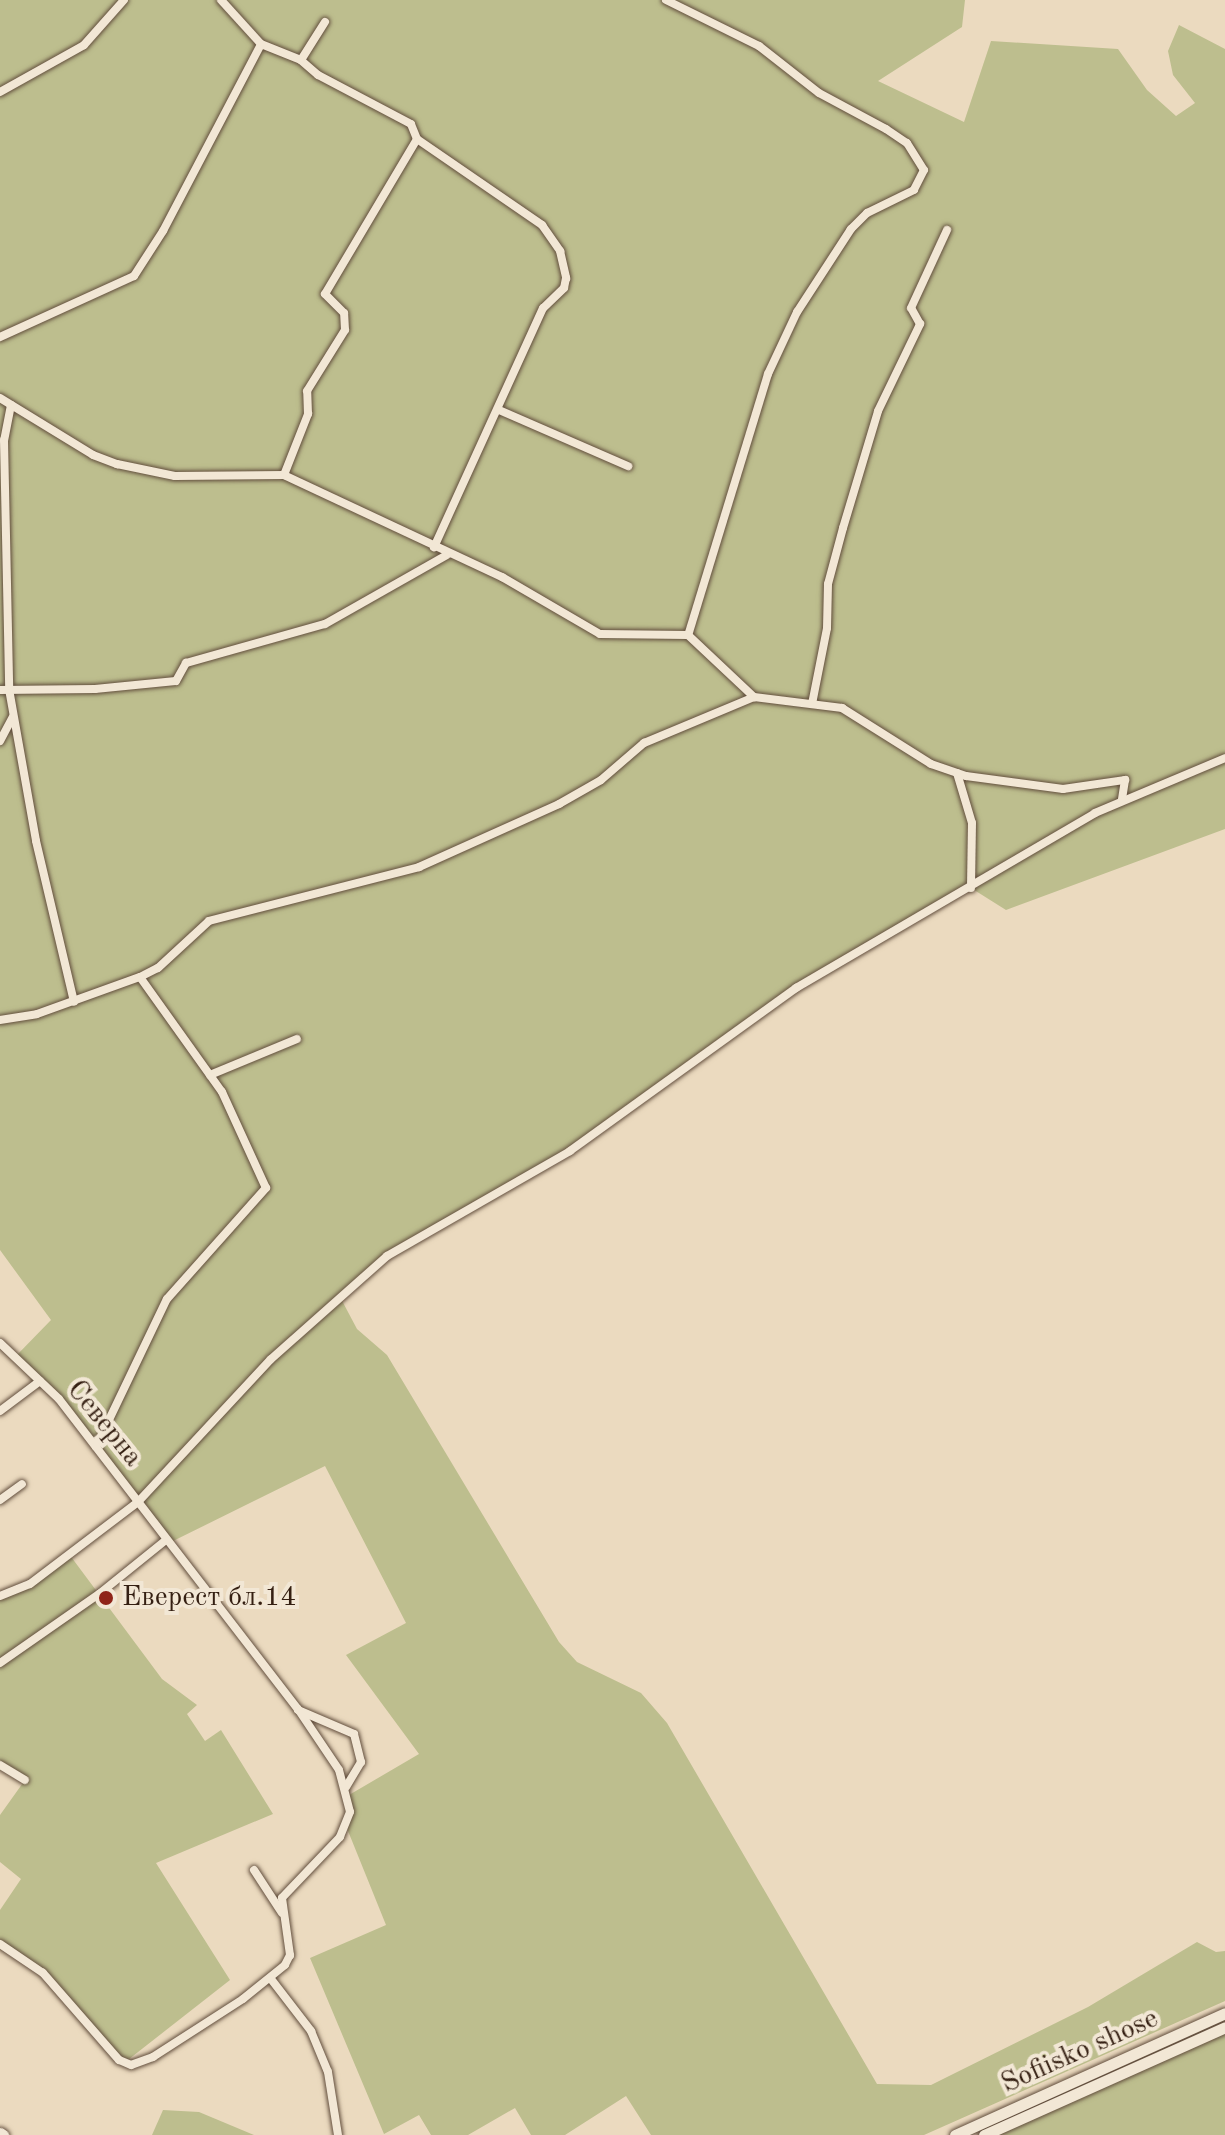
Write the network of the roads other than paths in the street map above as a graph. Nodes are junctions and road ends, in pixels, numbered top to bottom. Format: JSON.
{"nodes":[{"id":1,"x":124,"y":0,"type":"edge"},
{"id":2,"x":221,"y":0,"type":"edge"},
{"id":3,"x":666,"y":0,"type":"edge"},
{"id":4,"x":325,"y":22,"type":"dead end"},
{"id":5,"x":261,"y":44,"type":"junction"},
{"id":6,"x":301,"y":60,"type":"junction"},
{"id":7,"x":0,"y":92,"type":"edge"},
{"id":8,"x":417,"y":139,"type":"junction"},
{"id":9,"x":947,"y":230,"type":"dead end"},
{"id":10,"x":0,"y":337,"type":"edge"},
{"id":11,"x":0,"y":398,"type":"edge"},
{"id":12,"x":11,"y":405,"type":"junction"},
{"id":13,"x":499,"y":410,"type":"junction"},
{"id":14,"x":628,"y":466,"type":"dead end"},
{"id":15,"x":284,"y":475,"type":"junction"},
{"id":16,"x":434,"y":547,"type":"junction"},
{"id":17,"x":447,"y":555,"type":"junction"},
{"id":18,"x":688,"y":635,"type":"junction"},
{"id":19,"x":5,"y":689,"type":"edge"},
{"id":20,"x":754,"y":697,"type":"junction"},
{"id":21,"x":812,"y":704,"type":"junction"},
{"id":22,"x":14,"y":715,"type":"junction"},
{"id":23,"x":0,"y":741,"type":"edge"},
{"id":24,"x":1225,"y":758,"type":"edge"},
{"id":25,"x":962,"y":774,"type":"junction"},
{"id":26,"x":1122,"y":800,"type":"junction"},
{"id":27,"x":971,"y":888,"type":"junction"},
{"id":28,"x":140,"y":977,"type":"junction"},
{"id":29,"x":74,"y":1002,"type":"junction"},
{"id":30,"x":0,"y":1020,"type":"edge"},
{"id":31,"x":297,"y":1039,"type":"dead end"},
{"id":32,"x":210,"y":1075,"type":"junction"},
{"id":33,"x":0,"y":1343,"type":"edge"},
{"id":34,"x":40,"y":1381,"type":"junction"},
{"id":35,"x":0,"y":1411,"type":"edge"},
{"id":36,"x":96,"y":1447,"type":"junction"},
{"id":37,"x":22,"y":1484,"type":"dead end"},
{"id":38,"x":0,"y":1500,"type":"edge"},
{"id":39,"x":138,"y":1502,"type":"junction"},
{"id":40,"x":166,"y":1540,"type":"junction"},
{"id":41,"x":0,"y":1596,"type":"edge"},
{"id":42,"x":0,"y":1663,"type":"edge"},
{"id":43,"x":298,"y":1709,"type":"junction"},
{"id":44,"x":0,"y":1765,"type":"edge"},
{"id":45,"x":25,"y":1780,"type":"dead end"},
{"id":46,"x":346,"y":1787,"type":"junction"},
{"id":47,"x":254,"y":1870,"type":"dead end"},
{"id":48,"x":282,"y":1914,"type":"junction"},
{"id":49,"x":0,"y":1944,"type":"edge"},
{"id":50,"x":271,"y":1979,"type":"junction"},
{"id":51,"x":1225,"y":2013,"type":"edge"},
{"id":52,"x":1225,"y":2027,"type":"edge"},
{"id":53,"x":338,"y":2135,"type":"edge"},
{"id":54,"x":955,"y":2135,"type":"edge"},
{"id":55,"x":984,"y":2135,"type":"edge"}],
"edges":[{"from":1,"to":7,"type":"street"},
{"from":2,"to":5,"type":"street"},
{"from":3,"to":18,"type":"street"},
{"from":4,"to":6,"type":"street"},
{"from":5,"to":6,"type":"street"},
{"from":5,"to":10,"type":"street"},
{"from":6,"to":8,"type":"street"},
{"from":8,"to":13,"type":"street"},
{"from":8,"to":15,"type":"street"},
{"from":9,"to":21,"type":"street"},
{"from":11,"to":12,"type":"street"},
{"from":12,"to":15,"type":"street"},
{"from":12,"to":19,"type":"street"},
{"from":13,"to":14,"type":"street"},
{"from":13,"to":16,"type":"street"},
{"from":15,"to":16,"type":"street"},
{"from":16,"to":17,"type":"street"},
{"from":17,"to":18,"type":"street"},
{"from":17,"to":19,"type":"street"},
{"from":18,"to":20,"type":"street"},
{"from":19,"to":22,"type":"street"},
{"from":20,"to":21,"type":"street"},
{"from":20,"to":28,"type":"street"},
{"from":21,"to":25,"type":"street"},
{"from":22,"to":23,"type":"street"},
{"from":22,"to":29,"type":"street"},
{"from":24,"to":26,"type":"street"},
{"from":25,"to":26,"type":"street"},
{"from":25,"to":27,"type":"street"},
{"from":26,"to":27,"type":"street"},
{"from":27,"to":39,"type":"street"},
{"from":28,"to":29,"type":"street"},
{"from":28,"to":32,"type":"street"},
{"from":29,"to":30,"type":"street"},
{"from":31,"to":32,"type":"street"},
{"from":32,"to":36,"type":"street"},
{"from":33,"to":34,"type":"street","name":"Северна"},
{"from":34,"to":35,"type":"street"},
{"from":34,"to":36,"type":"street","name":"Северна"},
{"from":36,"to":39,"type":"street","name":"Северна"},
{"from":37,"to":38,"type":"street"},
{"from":39,"to":40,"type":"street","name":"Северна"},
{"from":39,"to":41,"type":"street"},
{"from":40,"to":42,"type":"street"},
{"from":40,"to":43,"type":"street","name":"Северна"},
{"from":43,"to":46,"type":"street","name":"Северна"},
{"from":43,"to":46,"type":"street"},
{"from":44,"to":45,"type":"street"},
{"from":46,"to":48,"type":"street"},
{"from":47,"to":48,"type":"street"},
{"from":48,"to":50,"type":"street"},
{"from":49,"to":50,"type":"street"},
{"from":50,"to":53,"type":"street"},
{"from":51,"to":54,"type":"main road","name":"Sofiisko shose"},
{"from":52,"to":55,"type":"main road","name":"Sofiisko shose"}]}
